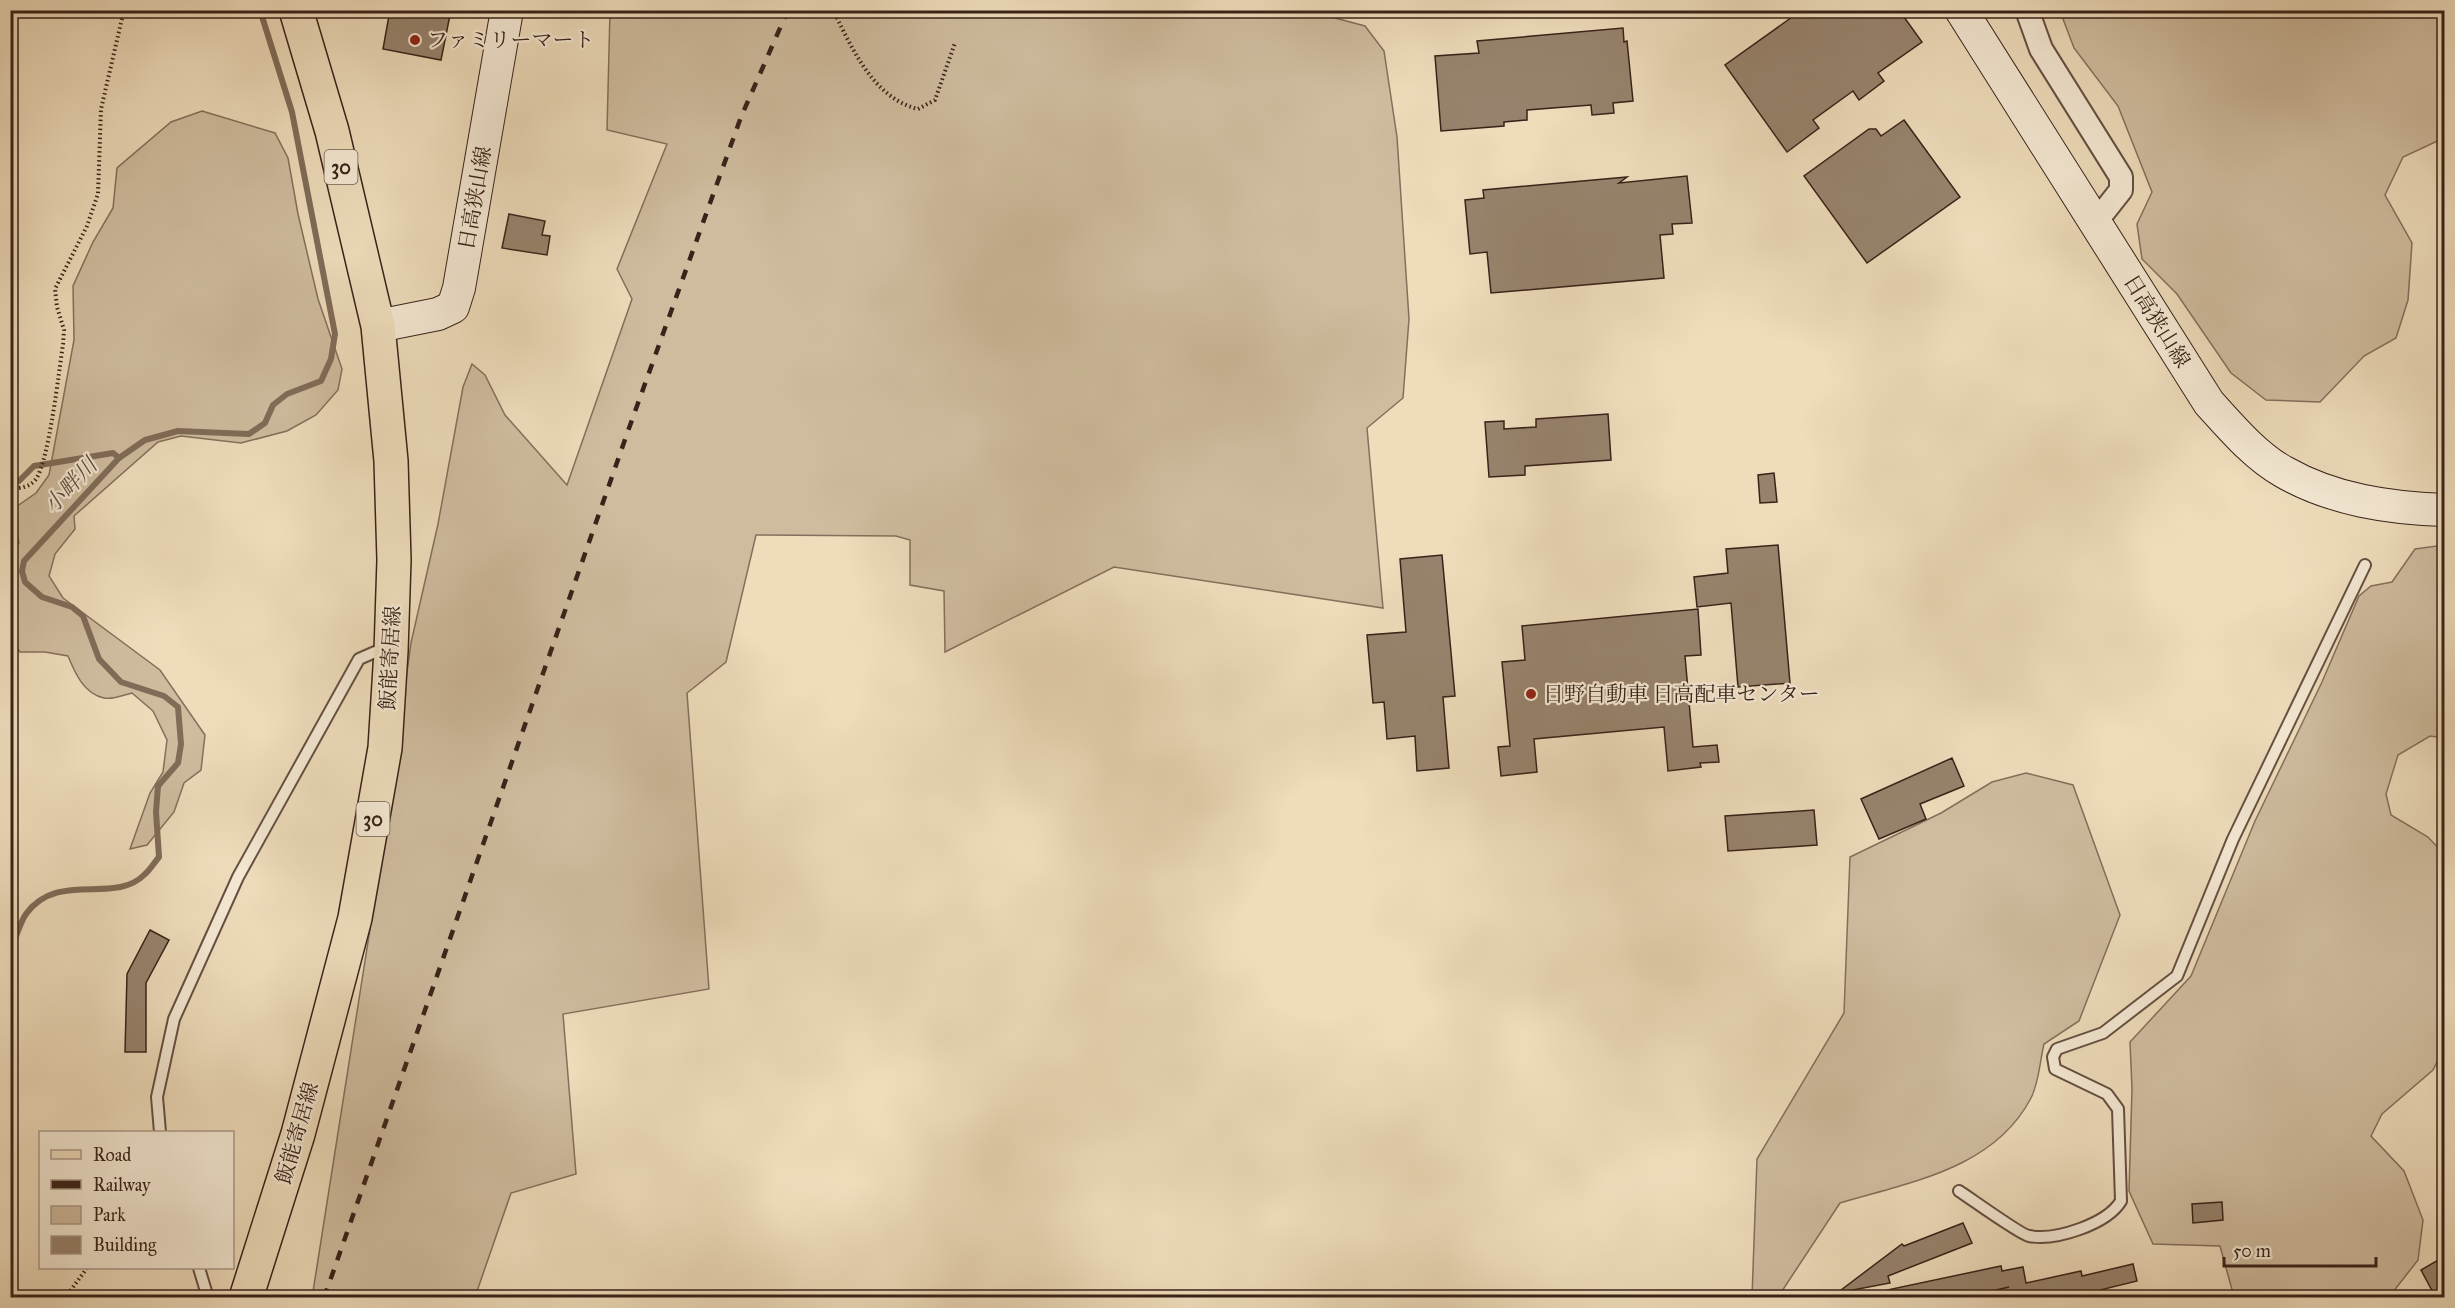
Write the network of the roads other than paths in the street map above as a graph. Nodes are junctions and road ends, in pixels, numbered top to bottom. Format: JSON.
{"nodes":[{"id":1,"x":296,"y":10,"type":"edge"},
{"id":2,"x":507,"y":10,"type":"edge"},
{"id":3,"x":1961,"y":10,"type":"edge"},
{"id":4,"x":2027,"y":10,"type":"edge"},
{"id":5,"x":2095,"y":223,"type":"junction"},
{"id":6,"x":378,"y":326,"type":"junction"},
{"id":7,"x":2445,"y":510,"type":"edge"},
{"id":8,"x":2365,"y":565,"type":"dead end"},
{"id":9,"x":391,"y":651,"type":"junction"},
{"id":10,"x":160,"y":1131,"type":"edge"},
{"id":11,"x":1959,"y":1191,"type":"dead end"},
{"id":12,"x":199,"y":1269,"type":"edge"},
{"id":13,"x":208,"y":1298,"type":"edge"},
{"id":14,"x":246,"y":1298,"type":"edge"}],
"edges":[{"from":1,"to":6,"type":"main road","name":"飯能寄居線","number":"30"},
{"from":2,"to":6,"type":"main road","name":"日高狭山線"},
{"from":3,"to":5,"type":"main road","name":"日高狭山線"},
{"from":4,"to":5,"type":"street"},
{"from":5,"to":7,"type":"main road","name":"日高狭山線"},
{"from":6,"to":9,"type":"main road","name":"飯能寄居線","number":"30"},
{"from":8,"to":11,"type":"lane"},
{"from":9,"to":10,"type":"lane"},
{"from":9,"to":14,"type":"main road","name":"飯能寄居線","number":"30"},
{"from":12,"to":13,"type":"lane"}]}
